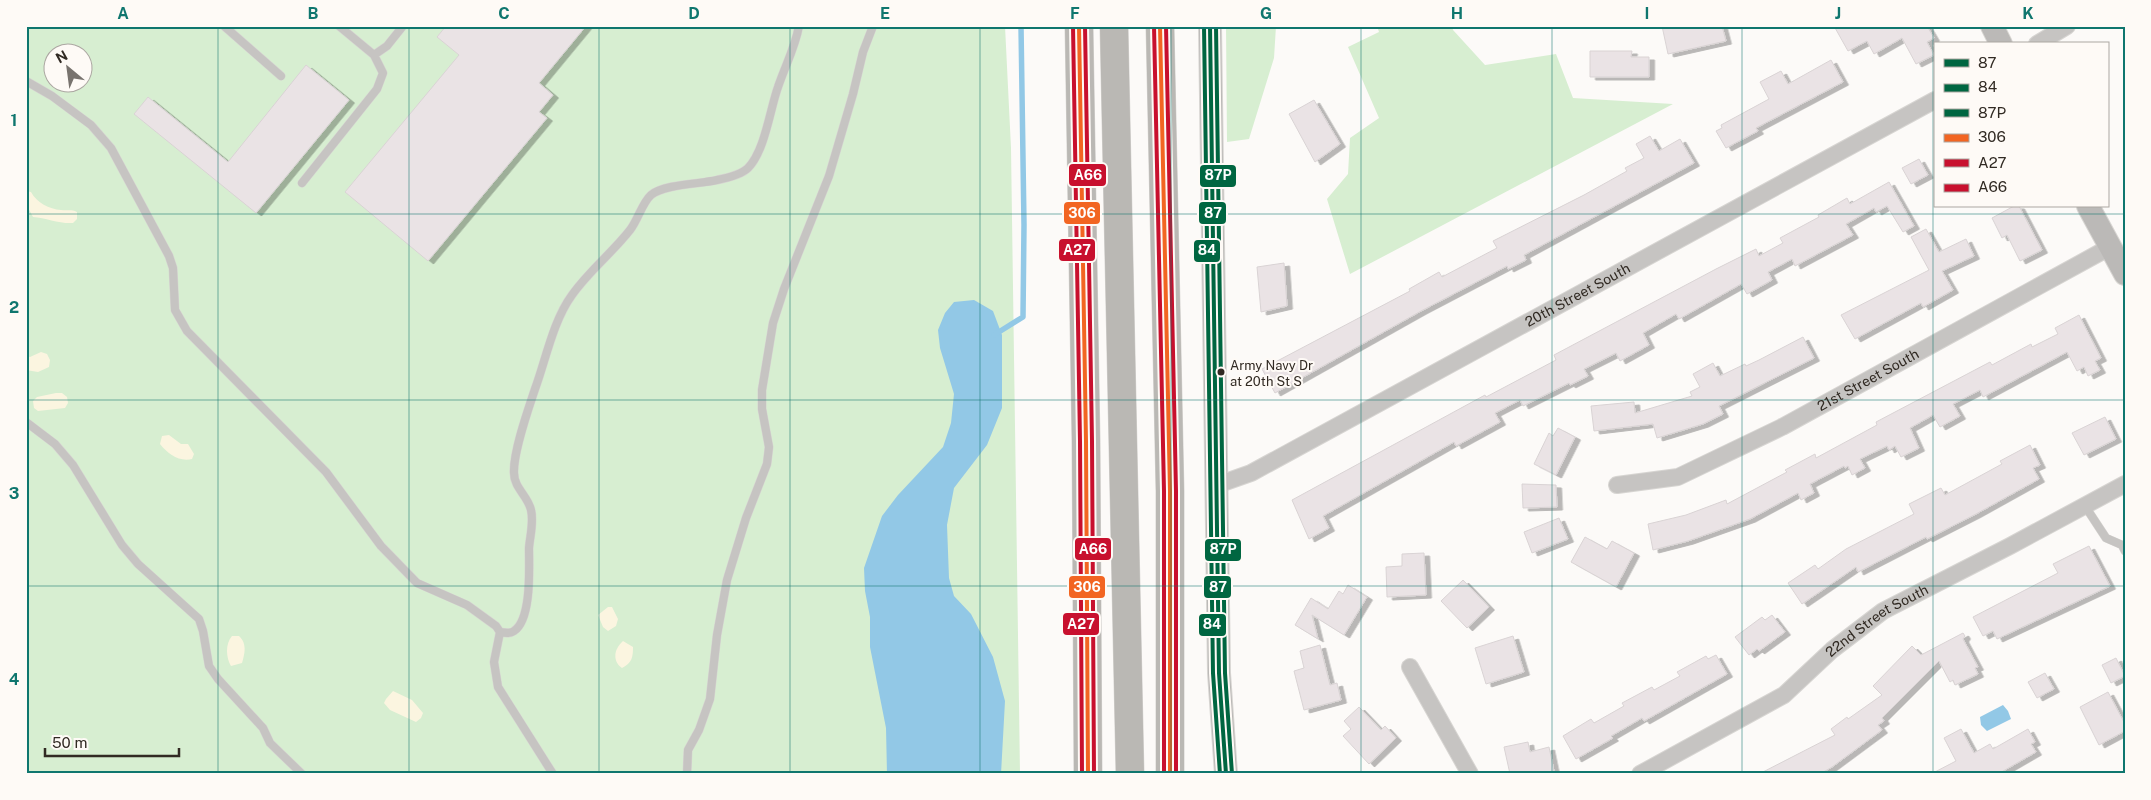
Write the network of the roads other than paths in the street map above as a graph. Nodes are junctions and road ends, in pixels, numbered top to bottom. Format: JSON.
{"nodes":[{"id":1,"x":224,"y":26,"type":"edge"},
{"id":2,"x":339,"y":26,"type":"edge"},
{"id":3,"x":403,"y":26,"type":"edge"},
{"id":4,"x":799,"y":26,"type":"edge"},
{"id":5,"x":873,"y":26,"type":"edge"},
{"id":6,"x":1079,"y":26,"type":"edge"},
{"id":7,"x":1114,"y":26,"type":"edge"},
{"id":8,"x":1160,"y":26,"type":"edge"},
{"id":9,"x":1210,"y":26,"type":"edge"},
{"id":10,"x":1992,"y":26,"type":"edge"},
{"id":11,"x":2067,"y":26,"type":"edge"},
{"id":12,"x":2000,"y":42,"type":"edge"},
{"id":13,"x":2040,"y":42,"type":"edge"},
{"id":14,"x":374,"y":55,"type":"junction"},
{"id":15,"x":281,"y":76,"type":"dead end"},
{"id":16,"x":26,"y":81,"type":"edge"},
{"id":17,"x":1934,"y":101,"type":"edge"},
{"id":18,"x":302,"y":183,"type":"dead end"},
{"id":19,"x":2089,"y":208,"type":"edge"},
{"id":20,"x":2110,"y":246,"type":"junction"},
{"id":21,"x":2125,"y":274,"type":"edge"},
{"id":22,"x":26,"y":422,"type":"edge"},
{"id":23,"x":2125,"y":484,"type":"edge"},
{"id":24,"x":1217,"y":485,"type":"junction"},
{"id":25,"x":1617,"y":485,"type":"dead end"},
{"id":26,"x":2085,"y":506,"type":"junction"},
{"id":27,"x":2125,"y":551,"type":"edge"},
{"id":28,"x":500,"y":632,"type":"junction"},
{"id":29,"x":1410,"y":667,"type":"dead end"},
{"id":30,"x":302,"y":774,"type":"edge"},
{"id":31,"x":554,"y":774,"type":"edge"},
{"id":32,"x":686,"y":774,"type":"edge"},
{"id":33,"x":1088,"y":774,"type":"edge"},
{"id":34,"x":1130,"y":774,"type":"edge"},
{"id":35,"x":1170,"y":774,"type":"edge"},
{"id":36,"x":1226,"y":774,"type":"edge"},
{"id":37,"x":1470,"y":774,"type":"edge"},
{"id":38,"x":1640,"y":774,"type":"edge"}],
"edges":[{"from":1,"to":15,"type":"lane"},
{"from":2,"to":14,"type":"lane"},
{"from":3,"to":14,"type":"lane"},
{"from":4,"to":28,"type":"lane"},
{"from":5,"to":32,"type":"lane"},
{"from":6,"to":33,"type":"highway"},
{"from":7,"to":34,"type":"highway"},
{"from":8,"to":35,"type":"highway"},
{"from":9,"to":24,"type":"street"},
{"from":10,"to":12,"type":"street"},
{"from":11,"to":13,"type":"street"},
{"from":14,"to":18,"type":"lane"},
{"from":16,"to":28,"type":"lane"},
{"from":17,"to":24,"type":"street","name":"20th Street South"},
{"from":19,"to":20,"type":"street"},
{"from":20,"to":21,"type":"street"},
{"from":20,"to":25,"type":"street","name":"21st Street South"},
{"from":22,"to":30,"type":"lane"},
{"from":23,"to":26,"type":"street","name":"22nd Street South"},
{"from":24,"to":36,"type":"street"},
{"from":26,"to":27,"type":"lane"},
{"from":26,"to":38,"type":"street","name":"22nd Street South"},
{"from":28,"to":31,"type":"lane"},
{"from":29,"to":37,"type":"street"}]}
